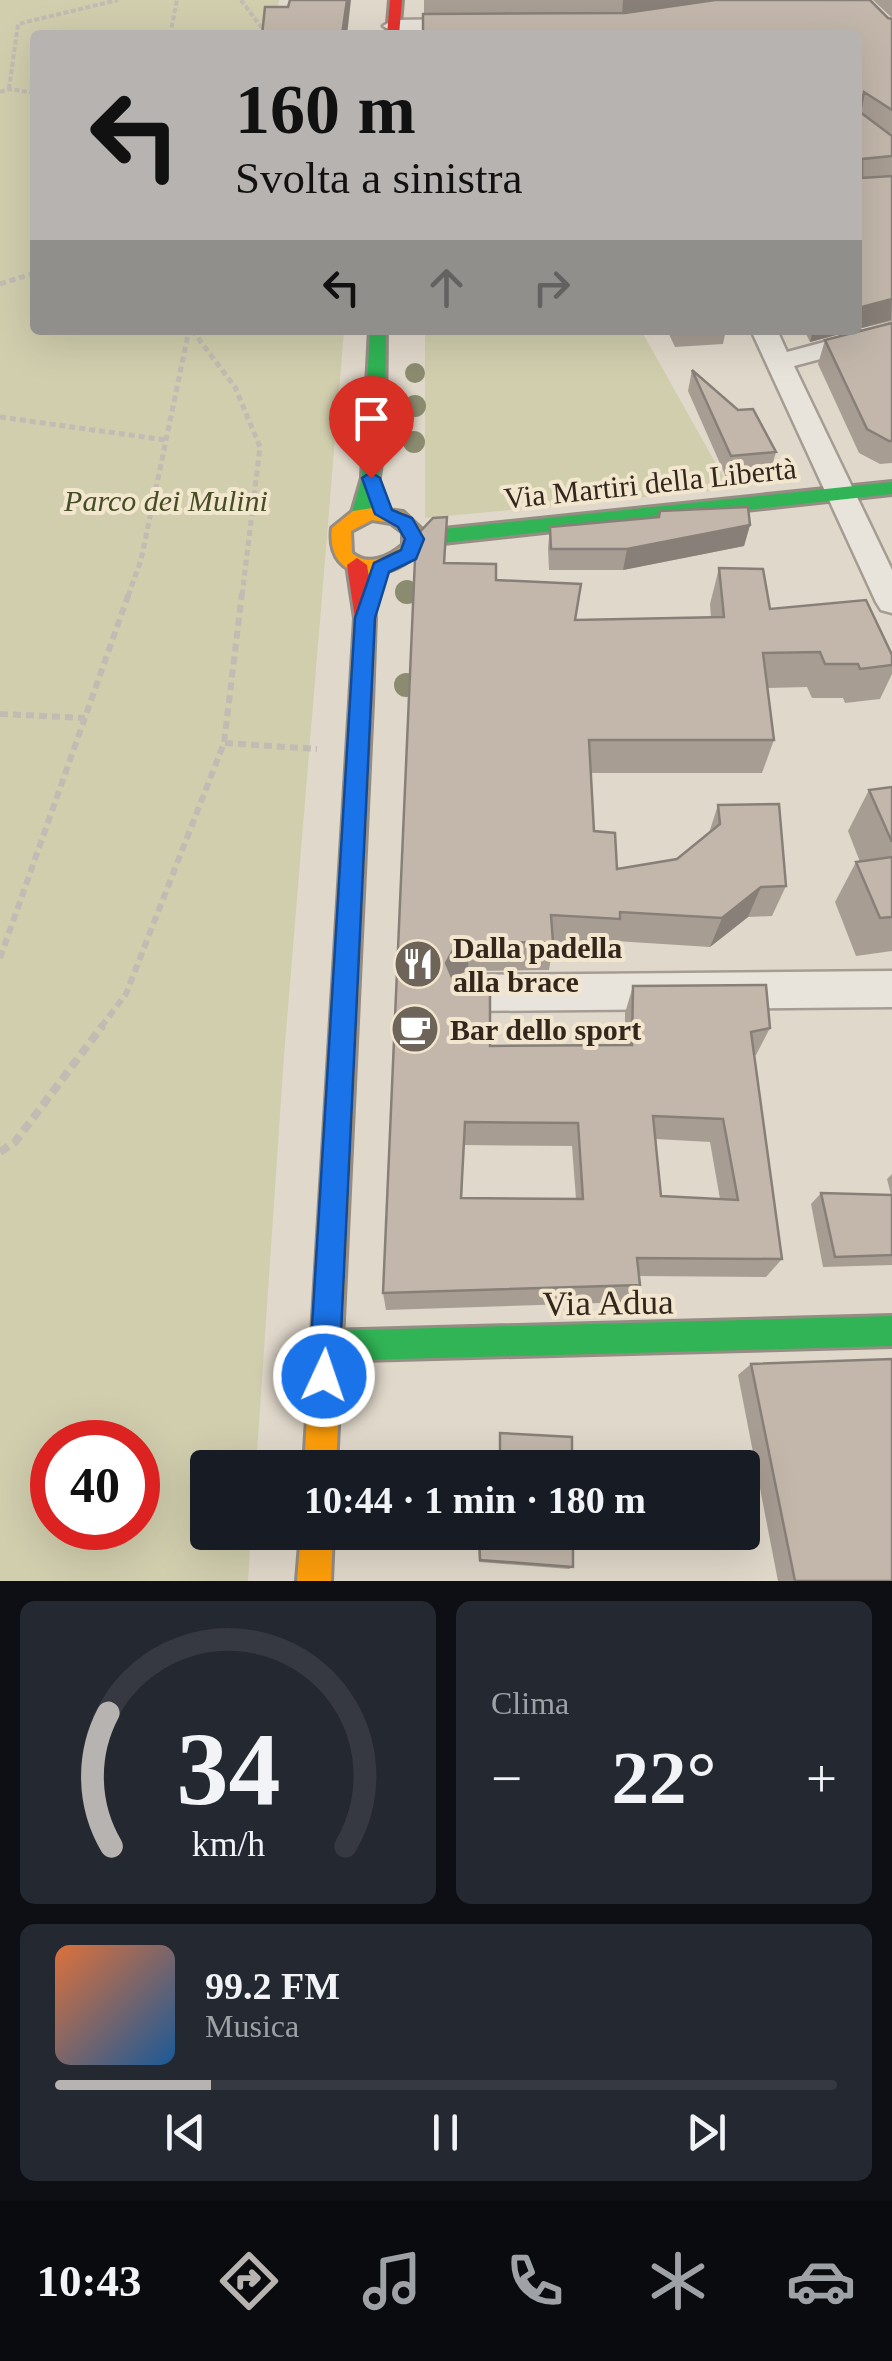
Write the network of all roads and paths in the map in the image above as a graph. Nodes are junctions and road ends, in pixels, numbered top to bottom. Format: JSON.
{"nodes":[{"id":1,"x":118,"y":0,"type":"edge"},
{"id":2,"x":177,"y":0,"type":"edge"},
{"id":3,"x":240,"y":0,"type":"edge"},
{"id":4,"x":396,"y":0,"type":"edge"},
{"id":5,"x":488,"y":26,"type":"edge"},
{"id":6,"x":171,"y":30,"type":"edge"},
{"id":7,"x":262,"y":30,"type":"edge"},
{"id":8,"x":393,"y":30,"type":"edge"},
{"id":9,"x":10,"y":89,"type":"junction"},
{"id":10,"x":0,"y":92,"type":"edge"},
{"id":11,"x":30,"y":92,"type":"edge"},
{"id":12,"x":30,"y":275,"type":"edge"},
{"id":13,"x":0,"y":284,"type":"edge"},
{"id":14,"x":892,"y":332,"type":"edge"},
{"id":15,"x":190,"y":335,"type":"edge"},
{"id":16,"x":195,"y":335,"type":"edge"},
{"id":17,"x":378,"y":335,"type":"edge"},
{"id":18,"x":766,"y":335,"type":"edge"},
{"id":19,"x":779,"y":362,"type":"junction"},
{"id":20,"x":0,"y":417,"type":"edge"},
{"id":21,"x":166,"y":440,"type":"junction"},
{"id":22,"x":371,"y":478,"type":"junction"},
{"id":23,"x":892,"y":488,"type":"edge"},
{"id":24,"x":839,"y":493,"type":"junction"},
{"id":25,"x":384,"y":514,"type":"junction"},
{"id":26,"x":360,"y":516,"type":"junction"},
{"id":27,"x":415,"y":539,"type":"junction"},
{"id":28,"x":369,"y":566,"type":"junction"},
{"id":29,"x":892,"y":602,"type":"edge"},
{"id":30,"x":0,"y":714,"type":"edge"},
{"id":31,"x":85,"y":718,"type":"junction"},
{"id":32,"x":224,"y":743,"type":"junction"},
{"id":33,"x":358,"y":752,"type":"junction"},
{"id":34,"x":0,"y":958,"type":"edge"},
{"id":35,"x":892,"y":989,"type":"edge"},
{"id":36,"x":469,"y":993,"type":"edge"},
{"id":37,"x":0,"y":1152,"type":"edge"},
{"id":38,"x":892,"y":1331,"type":"edge"},
{"id":39,"x":326,"y":1346,"type":"junction"},
{"id":40,"x":321,"y":1450,"type":"edge"},
{"id":41,"x":316,"y":1550,"type":"edge"},
{"id":42,"x":314,"y":1581,"type":"edge"}],
"edges":[{"from":1,"to":9,"type":"path"},
{"from":2,"to":6,"type":"path"},
{"from":3,"to":7,"type":"path"},
{"from":4,"to":8,"type":"street"},
{"from":5,"to":8,"type":"street"},
{"from":9,"to":10,"type":"path"},
{"from":9,"to":11,"type":"path"},
{"from":12,"to":13,"type":"path"},
{"from":14,"to":19,"type":"street"},
{"from":15,"to":21,"type":"path"},
{"from":16,"to":32,"type":"path"},
{"from":17,"to":22,"type":"street"},
{"from":18,"to":19,"type":"street"},
{"from":19,"to":24,"type":"street"},
{"from":20,"to":21,"type":"path"},
{"from":21,"to":31,"type":"path"},
{"from":22,"to":25,"type":"street"},
{"from":22,"to":26,"type":"street"},
{"from":23,"to":24,"type":"street","name":"Via Martiri della Libertà"},
{"from":24,"to":27,"type":"street","name":"Via Martiri della Libertà"},
{"from":24,"to":29,"type":"street"},
{"from":25,"to":26,"type":"street"},
{"from":25,"to":27,"type":"street"},
{"from":26,"to":28,"type":"street"},
{"from":27,"to":28,"type":"street"},
{"from":28,"to":33,"type":"street"},
{"from":30,"to":31,"type":"path"},
{"from":31,"to":34,"type":"path"},
{"from":32,"to":33,"type":"path"},
{"from":32,"to":37,"type":"path"},
{"from":33,"to":39,"type":"street"},
{"from":35,"to":36,"type":"street"},
{"from":38,"to":39,"type":"street","name":"Via Adua"},
{"from":39,"to":40,"type":"street"},
{"from":41,"to":42,"type":"street"}]}
